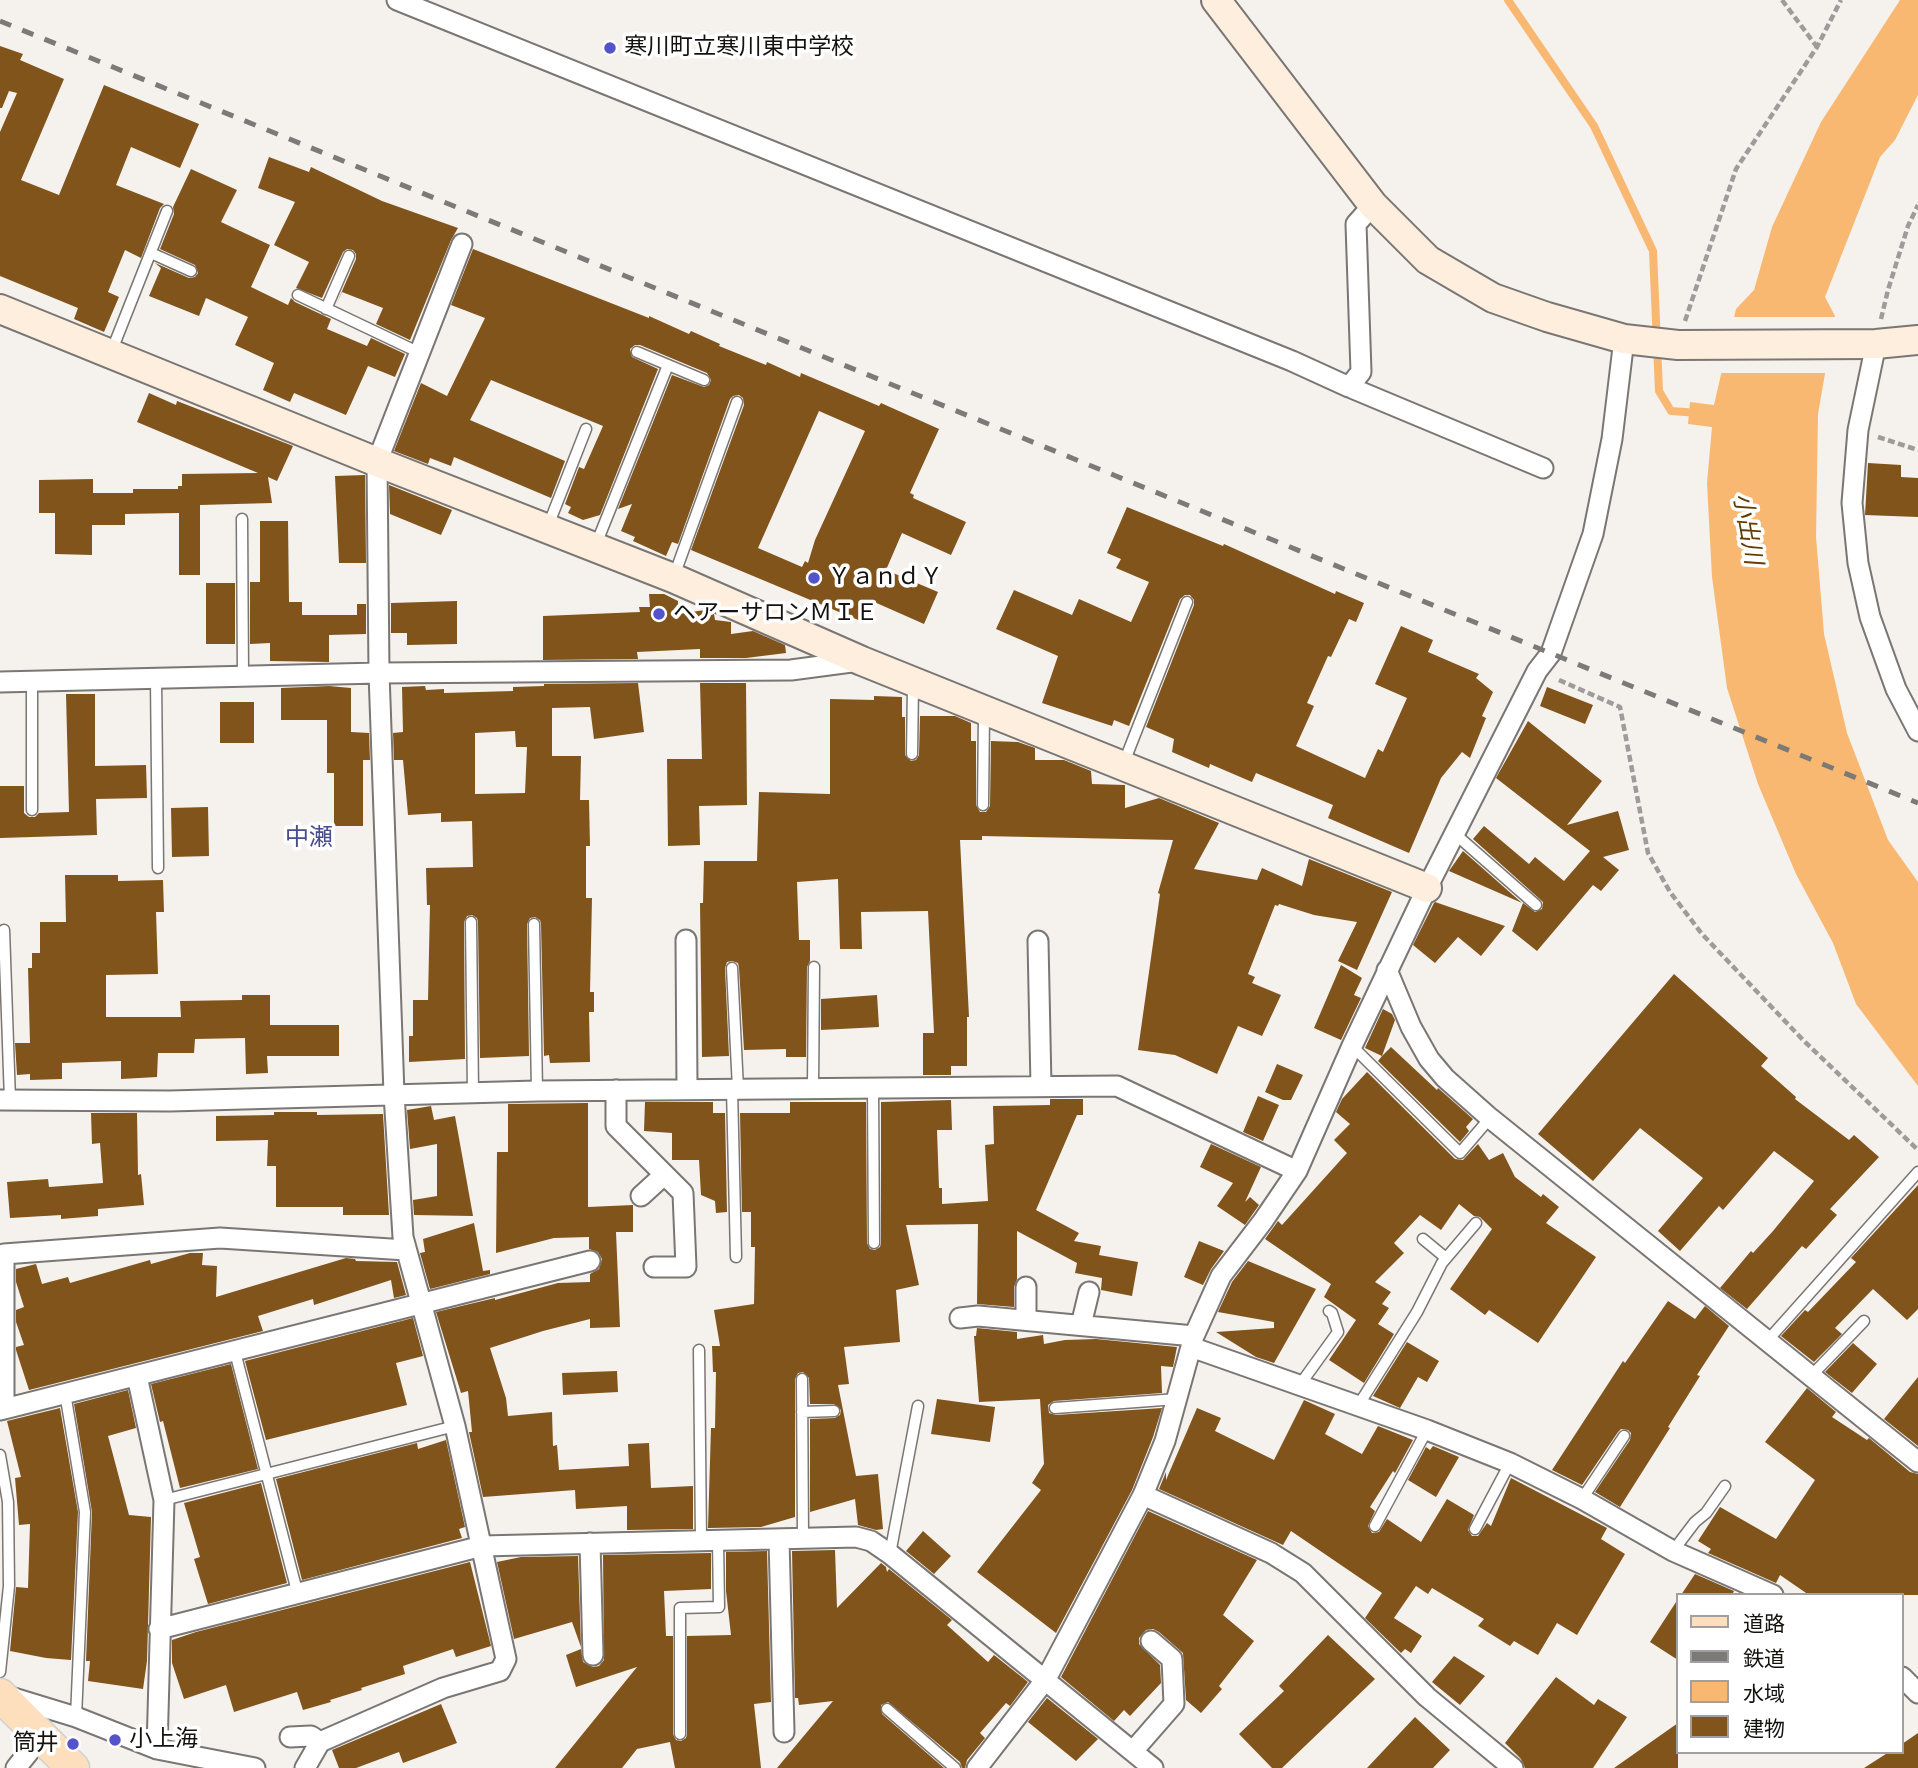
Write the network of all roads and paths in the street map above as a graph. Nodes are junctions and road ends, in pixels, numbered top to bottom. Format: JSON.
{"nodes":[{"id":1,"x":397,"y":0,"type":"edge"},
{"id":2,"x":1216,"y":0,"type":"edge"},
{"id":3,"x":1782,"y":0,"type":"edge"},
{"id":4,"x":1841,"y":0,"type":"edge"},
{"id":5,"x":1817,"y":47,"type":"junction"},
{"id":6,"x":1373,"y":205,"type":"junction"},
{"id":7,"x":1918,"y":205,"type":"edge"},
{"id":8,"x":167,"y":211,"type":"dead end"},
{"id":9,"x":462,"y":244,"type":"dead end"},
{"id":10,"x":151,"y":254,"type":"junction"},
{"id":11,"x":349,"y":256,"type":"dead end"},
{"id":12,"x":191,"y":271,"type":"dead end"},
{"id":13,"x":298,"y":295,"type":"dead end"},
{"id":14,"x":0,"y":309,"type":"edge"},
{"id":15,"x":326,"y":309,"type":"junction"},
{"id":16,"x":1625,"y":339,"type":"junction"},
{"id":17,"x":1918,"y":340,"type":"edge"},
{"id":18,"x":1869,"y":344,"type":"junction"},
{"id":19,"x":1678,"y":345,"type":"junction"},
{"id":20,"x":636,"y":352,"type":"dead end"},
{"id":21,"x":111,"y":353,"type":"junction"},
{"id":22,"x":420,"y":353,"type":"junction"},
{"id":23,"x":668,"y":365,"type":"junction"},
{"id":24,"x":704,"y":380,"type":"dead end"},
{"id":25,"x":1349,"y":387,"type":"junction"},
{"id":26,"x":737,"y":402,"type":"dead end"},
{"id":27,"x":586,"y":429,"type":"dead end"},
{"id":28,"x":1858,"y":429,"type":"junction"},
{"id":29,"x":1918,"y":450,"type":"edge"},
{"id":30,"x":377,"y":462,"type":"junction"},
{"id":31,"x":1543,"y":468,"type":"dead end"},
{"id":32,"x":242,"y":519,"type":"dead end"},
{"id":33,"x":547,"y":529,"type":"junction"},
{"id":34,"x":595,"y":548,"type":"junction"},
{"id":35,"x":673,"y":578,"type":"junction"},
{"id":36,"x":1187,"y":602,"type":"dead end"},
{"id":37,"x":862,"y":661,"type":"junction"},
{"id":38,"x":1537,"y":671,"type":"junction"},
{"id":39,"x":379,"y":673,"type":"junction"},
{"id":40,"x":243,"y":676,"type":"junction"},
{"id":41,"x":156,"y":678,"type":"junction"},
{"id":42,"x":32,"y":681,"type":"junction"},
{"id":43,"x":913,"y":681,"type":"junction"},
{"id":44,"x":0,"y":682,"type":"edge"},
{"id":45,"x":984,"y":710,"type":"junction"},
{"id":46,"x":1918,"y":731,"type":"edge"},
{"id":47,"x":912,"y":754,"type":"dead end"},
{"id":48,"x":1123,"y":765,"type":"junction"},
{"id":49,"x":983,"y":805,"type":"dead end"},
{"id":50,"x":32,"y":810,"type":"dead end"},
{"id":51,"x":1454,"y":833,"type":"junction"},
{"id":52,"x":158,"y":867,"type":"dead end"},
{"id":53,"x":1427,"y":888,"type":"junction"},
{"id":54,"x":1536,"y":905,"type":"dead end"},
{"id":55,"x":471,"y":922,"type":"dead end"},
{"id":56,"x":534,"y":924,"type":"dead end"},
{"id":57,"x":4,"y":930,"type":"dead end"},
{"id":58,"x":686,"y":940,"type":"dead end"},
{"id":59,"x":1038,"y":941,"type":"dead end"},
{"id":60,"x":814,"y":967,"type":"dead end"},
{"id":61,"x":732,"y":968,"type":"dead end"},
{"id":62,"x":1387,"y":970,"type":"junction"},
{"id":63,"x":1352,"y":1046,"type":"junction"},
{"id":64,"x":1041,"y":1086,"type":"junction"},
{"id":65,"x":873,"y":1087,"type":"junction"},
{"id":66,"x":813,"y":1088,"type":"junction"},
{"id":67,"x":687,"y":1089,"type":"junction"},
{"id":68,"x":735,"y":1089,"type":"junction"},
{"id":69,"x":616,"y":1090,"type":"junction"},
{"id":70,"x":537,"y":1091,"type":"junction"},
{"id":71,"x":473,"y":1093,"type":"junction"},
{"id":72,"x":394,"y":1094,"type":"junction"},
{"id":73,"x":5,"y":1100,"type":"edge"},
{"id":74,"x":1490,"y":1118,"type":"junction"},
{"id":75,"x":1918,"y":1150,"type":"edge"},
{"id":76,"x":1297,"y":1171,"type":"junction"},
{"id":77,"x":1918,"y":1172,"type":"edge"},
{"id":78,"x":664,"y":1175,"type":"junction"},
{"id":79,"x":640,"y":1196,"type":"dead end"},
{"id":80,"x":1476,"y":1223,"type":"dead end"},
{"id":81,"x":1423,"y":1239,"type":"dead end"},
{"id":82,"x":874,"y":1243,"type":"dead end"},
{"id":83,"x":406,"y":1250,"type":"junction"},
{"id":84,"x":736,"y":1257,"type":"dead end"},
{"id":85,"x":1446,"y":1258,"type":"junction"},
{"id":86,"x":590,"y":1261,"type":"dead end"},
{"id":87,"x":654,"y":1268,"type":"dead end"},
{"id":88,"x":1026,"y":1287,"type":"dead end"},
{"id":89,"x":1089,"y":1293,"type":"dead end"},
{"id":90,"x":421,"y":1305,"type":"junction"},
{"id":91,"x":1329,"y":1311,"type":"dead end"},
{"id":92,"x":960,"y":1318,"type":"dead end"},
{"id":93,"x":1026,"y":1320,"type":"junction"},
{"id":94,"x":1864,"y":1321,"type":"dead end"},
{"id":95,"x":1081,"y":1325,"type":"junction"},
{"id":96,"x":1768,"y":1340,"type":"junction"},
{"id":97,"x":1192,"y":1341,"type":"junction"},
{"id":98,"x":699,"y":1350,"type":"dead end"},
{"id":99,"x":235,"y":1352,"type":"junction"},
{"id":100,"x":1812,"y":1375,"type":"junction"},
{"id":101,"x":137,"y":1376,"type":"junction"},
{"id":102,"x":802,"y":1379,"type":"dead end"},
{"id":103,"x":1299,"y":1385,"type":"junction"},
{"id":104,"x":65,"y":1394,"type":"junction"},
{"id":105,"x":1178,"y":1399,"type":"junction"},
{"id":106,"x":918,"y":1406,"type":"dead end"},
{"id":107,"x":1357,"y":1406,"type":"junction"},
{"id":108,"x":1055,"y":1408,"type":"dead end"},
{"id":109,"x":2,"y":1409,"type":"edge"},
{"id":110,"x":834,"y":1410,"type":"dead end"},
{"id":111,"x":802,"y":1412,"type":"junction"},
{"id":112,"x":455,"y":1426,"type":"junction"},
{"id":113,"x":1427,"y":1430,"type":"junction"},
{"id":114,"x":1625,"y":1436,"type":"dead end"},
{"id":115,"x":0,"y":1455,"type":"edge"},
{"id":116,"x":1510,"y":1462,"type":"junction"},
{"id":117,"x":1918,"y":1462,"type":"edge"},
{"id":118,"x":267,"y":1473,"type":"junction"},
{"id":119,"x":1725,"y":1486,"type":"dead end"},
{"id":120,"x":1143,"y":1495,"type":"junction"},
{"id":121,"x":1582,"y":1499,"type":"junction"},
{"id":122,"x":164,"y":1500,"type":"junction"},
{"id":123,"x":1375,"y":1526,"type":"dead end"},
{"id":124,"x":1475,"y":1529,"type":"dead end"},
{"id":125,"x":803,"y":1538,"type":"junction"},
{"id":126,"x":779,"y":1539,"type":"junction"},
{"id":127,"x":710,"y":1540,"type":"junction"},
{"id":128,"x":590,"y":1543,"type":"junction"},
{"id":129,"x":482,"y":1546,"type":"junction"},
{"id":130,"x":1674,"y":1551,"type":"junction"},
{"id":131,"x":890,"y":1554,"type":"junction"},
{"id":132,"x":1768,"y":1593,"type":"edge"},
{"id":133,"x":298,"y":1595,"type":"junction"},
{"id":134,"x":159,"y":1629,"type":"junction"},
{"id":135,"x":1151,"y":1641,"type":"dead end"},
{"id":136,"x":593,"y":1656,"type":"dead end"},
{"id":137,"x":0,"y":1672,"type":"edge"},
{"id":138,"x":1046,"y":1679,"type":"junction"},
{"id":139,"x":1904,"y":1679,"type":"edge"},
{"id":140,"x":1918,"y":1693,"type":"edge"},
{"id":141,"x":0,"y":1695,"type":"edge"},
{"id":142,"x":887,"y":1709,"type":"dead end"},
{"id":143,"x":76,"y":1717,"type":"junction"},
{"id":144,"x":784,"y":1732,"type":"dead end"},
{"id":145,"x":680,"y":1734,"type":"dead end"},
{"id":146,"x":290,"y":1737,"type":"dead end"},
{"id":147,"x":40,"y":1738,"type":"junction"},
{"id":148,"x":320,"y":1742,"type":"junction"},
{"id":149,"x":157,"y":1749,"type":"junction"},
{"id":150,"x":1133,"y":1751,"type":"junction"},
{"id":151,"x":16,"y":1768,"type":"edge"},
{"id":152,"x":73,"y":1768,"type":"edge"},
{"id":153,"x":255,"y":1768,"type":"edge"},
{"id":154,"x":305,"y":1768,"type":"edge"},
{"id":155,"x":956,"y":1768,"type":"edge"},
{"id":156,"x":977,"y":1768,"type":"edge"},
{"id":157,"x":1153,"y":1768,"type":"edge"},
{"id":158,"x":1513,"y":1768,"type":"edge"}],
"edges":[{"from":1,"to":25,"type":"street"},
{"from":2,"to":6,"type":"street"},
{"from":3,"to":5,"type":"path"},
{"from":4,"to":5,"type":"path"},
{"from":5,"to":19,"type":"path"},
{"from":6,"to":16,"type":"street"},
{"from":6,"to":25,"type":"street"},
{"from":7,"to":18,"type":"path"},
{"from":8,"to":10,"type":"lane"},
{"from":9,"to":22,"type":"street"},
{"from":10,"to":12,"type":"lane"},
{"from":10,"to":21,"type":"lane"},
{"from":11,"to":15,"type":"lane"},
{"from":13,"to":15,"type":"lane"},
{"from":14,"to":21,"type":"street"},
{"from":15,"to":22,"type":"lane"},
{"from":16,"to":19,"type":"street"},
{"from":16,"to":38,"type":"street"},
{"from":17,"to":18,"type":"street"},
{"from":18,"to":19,"type":"street"},
{"from":18,"to":28,"type":"street"},
{"from":20,"to":23,"type":"lane"},
{"from":21,"to":30,"type":"street"},
{"from":22,"to":30,"type":"street"},
{"from":23,"to":24,"type":"lane"},
{"from":23,"to":34,"type":"lane"},
{"from":25,"to":31,"type":"street"},
{"from":26,"to":35,"type":"lane"},
{"from":27,"to":33,"type":"lane"},
{"from":28,"to":29,"type":"path"},
{"from":28,"to":46,"type":"street"},
{"from":30,"to":33,"type":"street"},
{"from":30,"to":39,"type":"street"},
{"from":32,"to":40,"type":"lane"},
{"from":33,"to":34,"type":"street"},
{"from":34,"to":35,"type":"street"},
{"from":35,"to":37,"type":"street"},
{"from":36,"to":48,"type":"lane"},
{"from":37,"to":39,"type":"street"},
{"from":37,"to":43,"type":"street"},
{"from":38,"to":51,"type":"street"},
{"from":38,"to":75,"type":"path"},
{"from":39,"to":40,"type":"street"},
{"from":39,"to":72,"type":"street"},
{"from":40,"to":41,"type":"street"},
{"from":41,"to":42,"type":"street"},
{"from":41,"to":52,"type":"lane"},
{"from":42,"to":44,"type":"street"},
{"from":42,"to":50,"type":"lane"},
{"from":43,"to":45,"type":"street"},
{"from":43,"to":47,"type":"lane"},
{"from":45,"to":48,"type":"street"},
{"from":45,"to":49,"type":"lane"},
{"from":48,"to":53,"type":"street"},
{"from":51,"to":53,"type":"street"},
{"from":51,"to":54,"type":"lane"},
{"from":53,"to":62,"type":"street"},
{"from":55,"to":71,"type":"lane"},
{"from":56,"to":70,"type":"lane"},
{"from":57,"to":73,"type":"lane"},
{"from":58,"to":67,"type":"street"},
{"from":59,"to":64,"type":"street"},
{"from":60,"to":66,"type":"lane"},
{"from":61,"to":68,"type":"lane"},
{"from":62,"to":63,"type":"street"},
{"from":62,"to":74,"type":"street"},
{"from":63,"to":74,"type":"lane"},
{"from":63,"to":76,"type":"street"},
{"from":64,"to":65,"type":"street"},
{"from":64,"to":76,"type":"street"},
{"from":65,"to":66,"type":"street"},
{"from":65,"to":82,"type":"lane"},
{"from":66,"to":68,"type":"street"},
{"from":67,"to":68,"type":"street"},
{"from":67,"to":69,"type":"street"},
{"from":68,"to":84,"type":"lane"},
{"from":69,"to":70,"type":"street"},
{"from":69,"to":78,"type":"street"},
{"from":70,"to":71,"type":"street"},
{"from":71,"to":72,"type":"street"},
{"from":72,"to":73,"type":"street"},
{"from":72,"to":83,"type":"street"},
{"from":74,"to":96,"type":"street"},
{"from":76,"to":97,"type":"street"},
{"from":77,"to":96,"type":"lane"},
{"from":78,"to":79,"type":"street"},
{"from":78,"to":87,"type":"street"},
{"from":80,"to":85,"type":"lane"},
{"from":81,"to":85,"type":"lane"},
{"from":83,"to":90,"type":"street"},
{"from":83,"to":109,"type":"street"},
{"from":85,"to":107,"type":"lane"},
{"from":86,"to":90,"type":"street"},
{"from":88,"to":93,"type":"street"},
{"from":89,"to":95,"type":"street"},
{"from":90,"to":99,"type":"street"},
{"from":90,"to":112,"type":"street"},
{"from":91,"to":103,"type":"lane"},
{"from":92,"to":93,"type":"street"},
{"from":93,"to":95,"type":"street"},
{"from":94,"to":100,"type":"lane"},
{"from":95,"to":97,"type":"street"},
{"from":96,"to":100,"type":"street"},
{"from":97,"to":103,"type":"street"},
{"from":97,"to":105,"type":"street"},
{"from":98,"to":127,"type":"lane"},
{"from":99,"to":101,"type":"street"},
{"from":99,"to":118,"type":"lane"},
{"from":100,"to":117,"type":"street"},
{"from":101,"to":104,"type":"street"},
{"from":101,"to":122,"type":"street"},
{"from":102,"to":111,"type":"lane"},
{"from":103,"to":107,"type":"street"},
{"from":104,"to":109,"type":"street"},
{"from":104,"to":143,"type":"lane"},
{"from":105,"to":108,"type":"lane"},
{"from":105,"to":120,"type":"street"},
{"from":106,"to":131,"type":"lane"},
{"from":107,"to":113,"type":"street"},
{"from":110,"to":111,"type":"lane"},
{"from":111,"to":125,"type":"lane"},
{"from":112,"to":118,"type":"lane"},
{"from":112,"to":129,"type":"street"},
{"from":113,"to":116,"type":"street"},
{"from":113,"to":123,"type":"lane"},
{"from":114,"to":121,"type":"lane"},
{"from":115,"to":137,"type":"lane"},
{"from":116,"to":121,"type":"street"},
{"from":116,"to":124,"type":"lane"},
{"from":118,"to":122,"type":"lane"},
{"from":118,"to":133,"type":"lane"},
{"from":119,"to":130,"type":"lane"},
{"from":120,"to":138,"type":"street"},
{"from":120,"to":158,"type":"street"},
{"from":121,"to":130,"type":"street"},
{"from":122,"to":134,"type":"street"},
{"from":125,"to":126,"type":"street"},
{"from":125,"to":131,"type":"street"},
{"from":126,"to":127,"type":"street"},
{"from":126,"to":144,"type":"street"},
{"from":127,"to":128,"type":"street"},
{"from":127,"to":145,"type":"lane"},
{"from":128,"to":129,"type":"street"},
{"from":128,"to":136,"type":"street"},
{"from":129,"to":133,"type":"street"},
{"from":129,"to":148,"type":"street"},
{"from":130,"to":132,"type":"street"},
{"from":131,"to":138,"type":"street"},
{"from":133,"to":134,"type":"street"},
{"from":134,"to":149,"type":"street"},
{"from":135,"to":150,"type":"street"},
{"from":138,"to":150,"type":"street"},
{"from":138,"to":156,"type":"street"},
{"from":139,"to":140,"type":"street"},
{"from":141,"to":143,"type":"street"},
{"from":141,"to":147,"type":"main road"},
{"from":142,"to":155,"type":"lane"},
{"from":143,"to":149,"type":"street"},
{"from":146,"to":148,"type":"street"},
{"from":147,"to":151,"type":"street"},
{"from":147,"to":152,"type":"main road"},
{"from":148,"to":154,"type":"street"},
{"from":149,"to":153,"type":"street"},
{"from":150,"to":157,"type":"street"}]}
